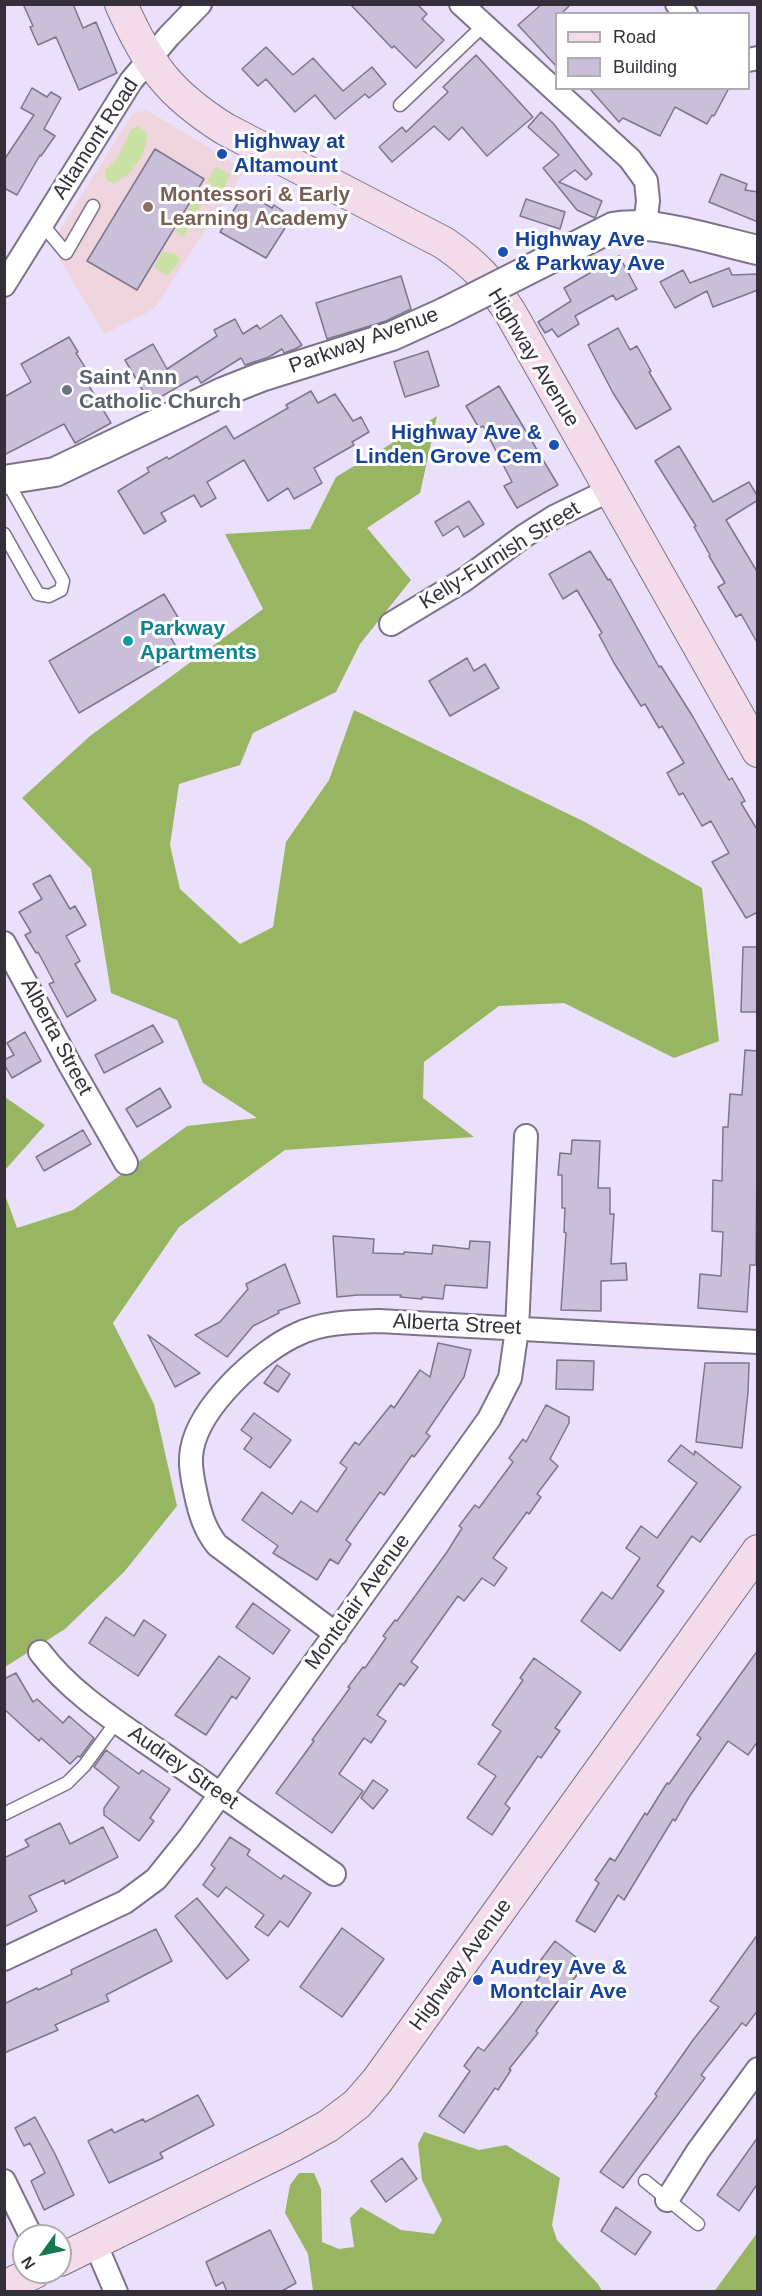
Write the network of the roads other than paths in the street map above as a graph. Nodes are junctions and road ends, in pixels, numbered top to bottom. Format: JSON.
{"nodes":[{"id":1,"x":121,"y":4,"type":"edge"},
{"id":2,"x":200,"y":4,"type":"edge"},
{"id":3,"x":461,"y":4,"type":"edge"},
{"id":4,"x":484,"y":25,"type":"junction"},
{"id":5,"x":150,"y":58,"type":"junction"},
{"id":6,"x":400,"y":105,"type":"dead end"},
{"id":7,"x":93,"y":206,"type":"dead end"},
{"id":8,"x":42,"y":224,"type":"junction"},
{"id":9,"x":645,"y":225,"type":"junction"},
{"id":10,"x":758,"y":250,"type":"edge"},
{"id":11,"x":4,"y":285,"type":"edge"},
{"id":12,"x":5,"y":480,"type":"edge"},
{"id":13,"x":610,"y":490,"type":"junction"},
{"id":14,"x":4,"y":534,"type":"edge"},
{"id":15,"x":391,"y":624,"type":"dead end"},
{"id":16,"x":758,"y":751,"type":"edge"},
{"id":17,"x":4,"y":943,"type":"edge"},
{"id":18,"x":526,"y":1136,"type":"dead end"},
{"id":19,"x":126,"y":1163,"type":"dead end"},
{"id":20,"x":517,"y":1329,"type":"junction"},
{"id":21,"x":758,"y":1342,"type":"edge"},
{"id":22,"x":758,"y":1551,"type":"edge"},
{"id":23,"x":336,"y":1634,"type":"junction"},
{"id":24,"x":40,"y":1652,"type":"dead end"},
{"id":25,"x":117,"y":1720,"type":"junction"},
{"id":26,"x":221,"y":1794,"type":"junction"},
{"id":27,"x":4,"y":1814,"type":"edge"},
{"id":28,"x":334,"y":1874,"type":"dead end"},
{"id":29,"x":4,"y":1959,"type":"edge"},
{"id":30,"x":758,"y":2069,"type":"edge"},
{"id":31,"x":4,"y":2181,"type":"edge"},
{"id":32,"x":645,"y":2181,"type":"dead end"},
{"id":33,"x":668,"y":2199,"type":"junction"},
{"id":34,"x":25,"y":2224,"type":"edge"},
{"id":35,"x":698,"y":2224,"type":"dead end"},
{"id":36,"x":94,"y":2243,"type":"junction"},
{"id":37,"x":72,"y":2254,"type":"edge"},
{"id":38,"x":116,"y":2292,"type":"edge"}],
"edges":[{"from":1,"to":5,"type":"main road","name":"Highway Avenue"},
{"from":2,"to":5,"type":"street","name":"Altamont Road"},
{"from":3,"to":4,"type":"street"},
{"from":4,"to":6,"type":"lane"},
{"from":4,"to":9,"type":"street"},
{"from":5,"to":8,"type":"street","name":"Altamont Road"},
{"from":5,"to":13,"type":"main road","name":"Highway Avenue"},
{"from":7,"to":8,"type":"lane"},
{"from":8,"to":11,"type":"street","name":"Altamont Road"},
{"from":9,"to":10,"type":"street","name":"Parkway Avenue"},
{"from":9,"to":12,"type":"street","name":"Parkway Avenue","bridge":true},
{"from":12,"to":14,"type":"lane"},
{"from":13,"to":15,"type":"street","name":"Kelly-Furnish Street"},
{"from":13,"to":16,"type":"main road","name":"Highway Avenue"},
{"from":17,"to":19,"type":"street","name":"Alberta Street"},
{"from":18,"to":20,"type":"street","name":"Montclair Avenue"},
{"from":20,"to":21,"type":"street","name":"Alberta Street"},
{"from":20,"to":23,"type":"street","name":"Montclair Avenue"},
{"from":20,"to":23,"type":"street","name":"Alberta Street"},
{"from":22,"to":36,"type":"main road","name":"Highway Avenue"},
{"from":23,"to":26,"type":"street","name":"Montclair Avenue"},
{"from":24,"to":25,"type":"street","name":"Audrey Street"},
{"from":25,"to":26,"type":"street","name":"Audrey Street"},
{"from":25,"to":27,"type":"lane"},
{"from":26,"to":28,"type":"street","name":"Audrey Street"},
{"from":26,"to":29,"type":"street","name":"Montclair Avenue"},
{"from":30,"to":33,"type":"street"},
{"from":31,"to":34,"type":"street"},
{"from":32,"to":33,"type":"lane"},
{"from":33,"to":35,"type":"lane"},
{"from":36,"to":37,"type":"main road","name":"Highway Avenue"},
{"from":36,"to":38,"type":"street"}]}
